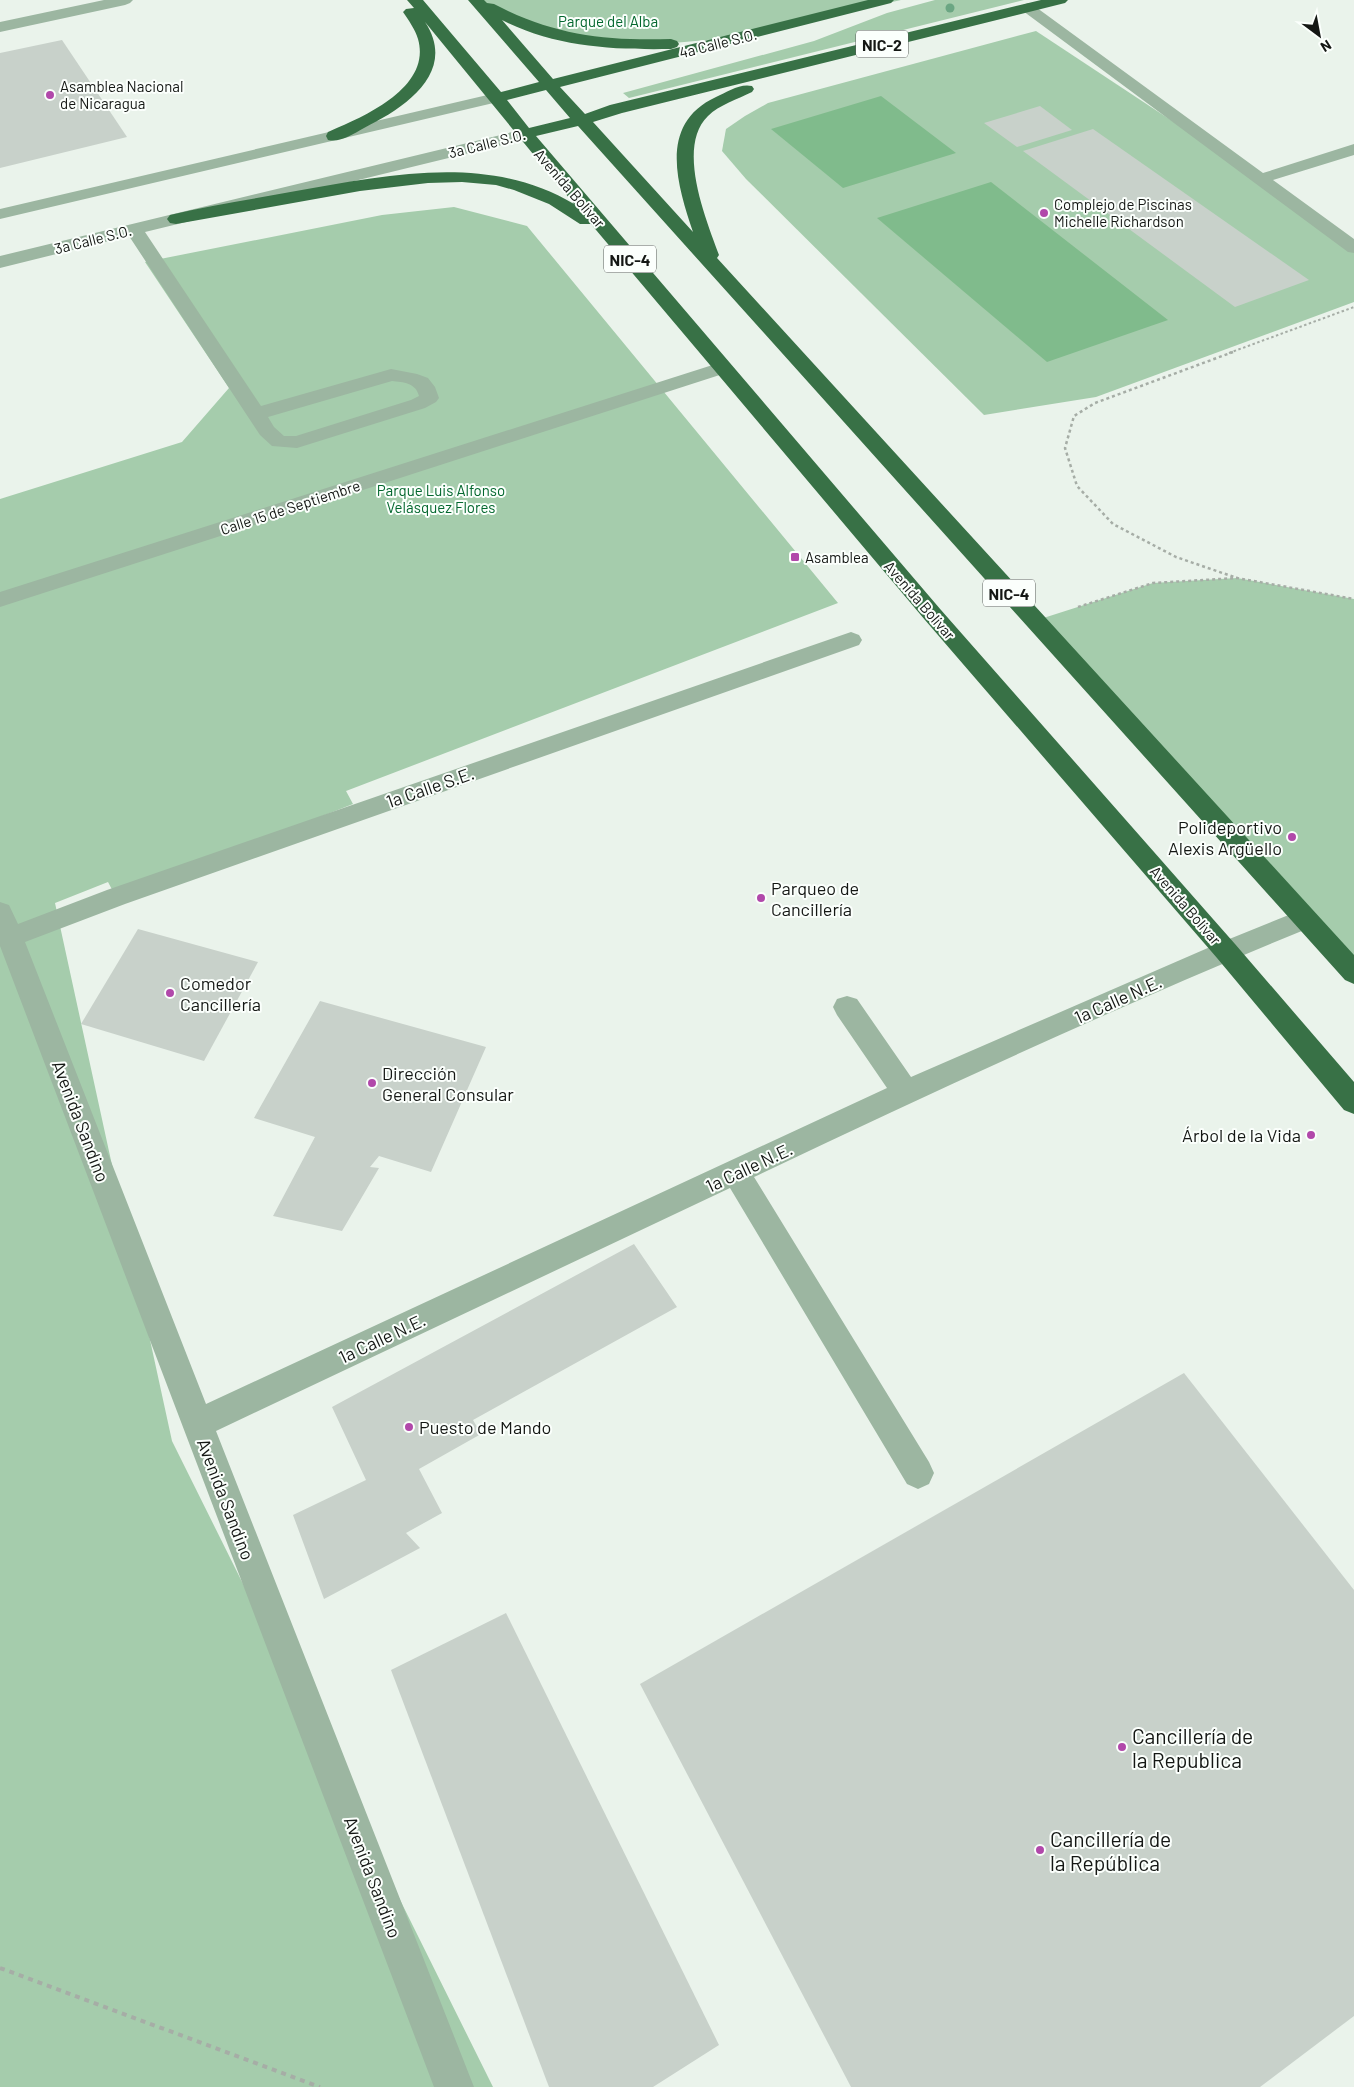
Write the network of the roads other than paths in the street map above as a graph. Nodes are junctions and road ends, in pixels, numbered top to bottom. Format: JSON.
{"nodes":[{"id":1,"x":125,"y":0,"type":"edge"},
{"id":2,"x":404,"y":0,"type":"edge"},
{"id":3,"x":415,"y":0,"type":"edge"},
{"id":4,"x":476,"y":0,"type":"edge"},
{"id":5,"x":886,"y":0,"type":"edge"},
{"id":6,"x":1060,"y":0,"type":"edge"},
{"id":7,"x":1028,"y":8,"type":"junction"},
{"id":8,"x":0,"y":27,"type":"edge"},
{"id":9,"x":740,"y":38,"type":"junction"},
{"id":10,"x":793,"y":66,"type":"junction"},
{"id":11,"x":550,"y":85,"type":"junction"},
{"id":12,"x":496,"y":98,"type":"junction"},
{"id":13,"x":582,"y":120,"type":"junction"},
{"id":14,"x":524,"y":134,"type":"junction"},
{"id":15,"x":334,"y":136,"type":"junction"},
{"id":16,"x":1354,"y":150,"type":"edge"},
{"id":17,"x":1260,"y":179,"type":"junction"},
{"id":18,"x":0,"y":214,"type":"edge"},
{"id":19,"x":176,"y":219,"type":"junction"},
{"id":20,"x":134,"y":229,"type":"junction"},
{"id":21,"x":617,"y":243,"type":"junction"},
{"id":22,"x":1354,"y":248,"type":"edge"},
{"id":23,"x":0,"y":262,"type":"edge"},
{"id":24,"x":714,"y":266,"type":"junction"},
{"id":25,"x":722,"y":368,"type":"junction"},
{"id":26,"x":256,"y":414,"type":"junction"},
{"id":27,"x":0,"y":600,"type":"edge"},
{"id":28,"x":851,"y":640,"type":"dead end"},
{"id":29,"x":1305,"y":919,"type":"junction"},
{"id":30,"x":5,"y":924,"type":"edge"},
{"id":31,"x":1226,"y":950,"type":"junction"},
{"id":32,"x":1354,"y":973,"type":"edge"},
{"id":33,"x":847,"y":1007,"type":"dead end"},
{"id":34,"x":906,"y":1092,"type":"junction"},
{"id":35,"x":1354,"y":1102,"type":"edge"},
{"id":36,"x":736,"y":1173,"type":"junction"},
{"id":37,"x":197,"y":1424,"type":"junction"},
{"id":38,"x":918,"y":1473,"type":"dead end"},
{"id":39,"x":454,"y":2087,"type":"edge"}],
"edges":[{"from":1,"to":8,"type":"street"},
{"from":2,"to":15,"type":"highway"},
{"from":3,"to":12,"type":"highway","name":"Avenida Bolívar","number":"NIC-4"},
{"from":4,"to":9,"type":"highway"},
{"from":4,"to":11,"type":"highway","number":"NIC-4"},
{"from":5,"to":9,"type":"highway","name":"4a Calle S.O.","number":"NIC-2"},
{"from":6,"to":7,"type":"highway","name":"3a Calle S.O.","number":"NIC-2"},
{"from":7,"to":10,"type":"highway","name":"3a Calle S.O.","number":"NIC-2"},
{"from":7,"to":17,"type":"street"},
{"from":9,"to":11,"type":"highway","name":"4a Calle S.O.","number":"NIC-2"},
{"from":10,"to":13,"type":"highway","name":"3a Calle S.O.","number":"NIC-2"},
{"from":10,"to":24,"type":"highway"},
{"from":11,"to":12,"type":"highway","number":"NIC-2"},
{"from":11,"to":13,"type":"highway","number":"NIC-4"},
{"from":12,"to":14,"type":"highway","name":"Avenida Bolívar","number":"NIC-4"},
{"from":12,"to":15,"type":"street"},
{"from":13,"to":14,"type":"highway","name":"3a Calle S.O.","number":"NIC-2"},
{"from":13,"to":24,"type":"highway","number":"NIC-4"},
{"from":14,"to":19,"type":"street","name":"3a Calle S.O."},
{"from":14,"to":21,"type":"highway","name":"Avenida Bolívar","number":"NIC-4"},
{"from":15,"to":18,"type":"street"},
{"from":16,"to":17,"type":"street"},
{"from":17,"to":22,"type":"street"},
{"from":19,"to":20,"type":"street","name":"3a Calle S.O."},
{"from":19,"to":21,"type":"highway"},
{"from":20,"to":23,"type":"street","name":"3a Calle S.O."},
{"from":20,"to":26,"type":"street"},
{"from":21,"to":25,"type":"highway","name":"Avenida Bolívar","number":"NIC-4"},
{"from":24,"to":29,"type":"highway","number":"NIC-4"},
{"from":25,"to":27,"type":"street","name":"Calle 15 de Septiembre"},
{"from":25,"to":31,"type":"highway","name":"Avenida Bolívar","number":"NIC-4"},
{"from":26,"to":26,"type":"street"},
{"from":28,"to":30,"type":"street","name":"1a Calle S.E."},
{"from":29,"to":31,"type":"street","name":"1a Calle N.E."},
{"from":29,"to":32,"type":"highway","number":"NIC-4"},
{"from":30,"to":37,"type":"street","name":"Avenida Sandino"},
{"from":31,"to":34,"type":"street","name":"1a Calle N.E."},
{"from":31,"to":35,"type":"highway","name":"Avenida Bolívar","number":"NIC-4"},
{"from":33,"to":34,"type":"street"},
{"from":34,"to":36,"type":"street","name":"1a Calle N.E."},
{"from":36,"to":37,"type":"street","name":"1a Calle N.E."},
{"from":36,"to":38,"type":"street"},
{"from":37,"to":39,"type":"street","name":"Avenida Sandino"}]}
